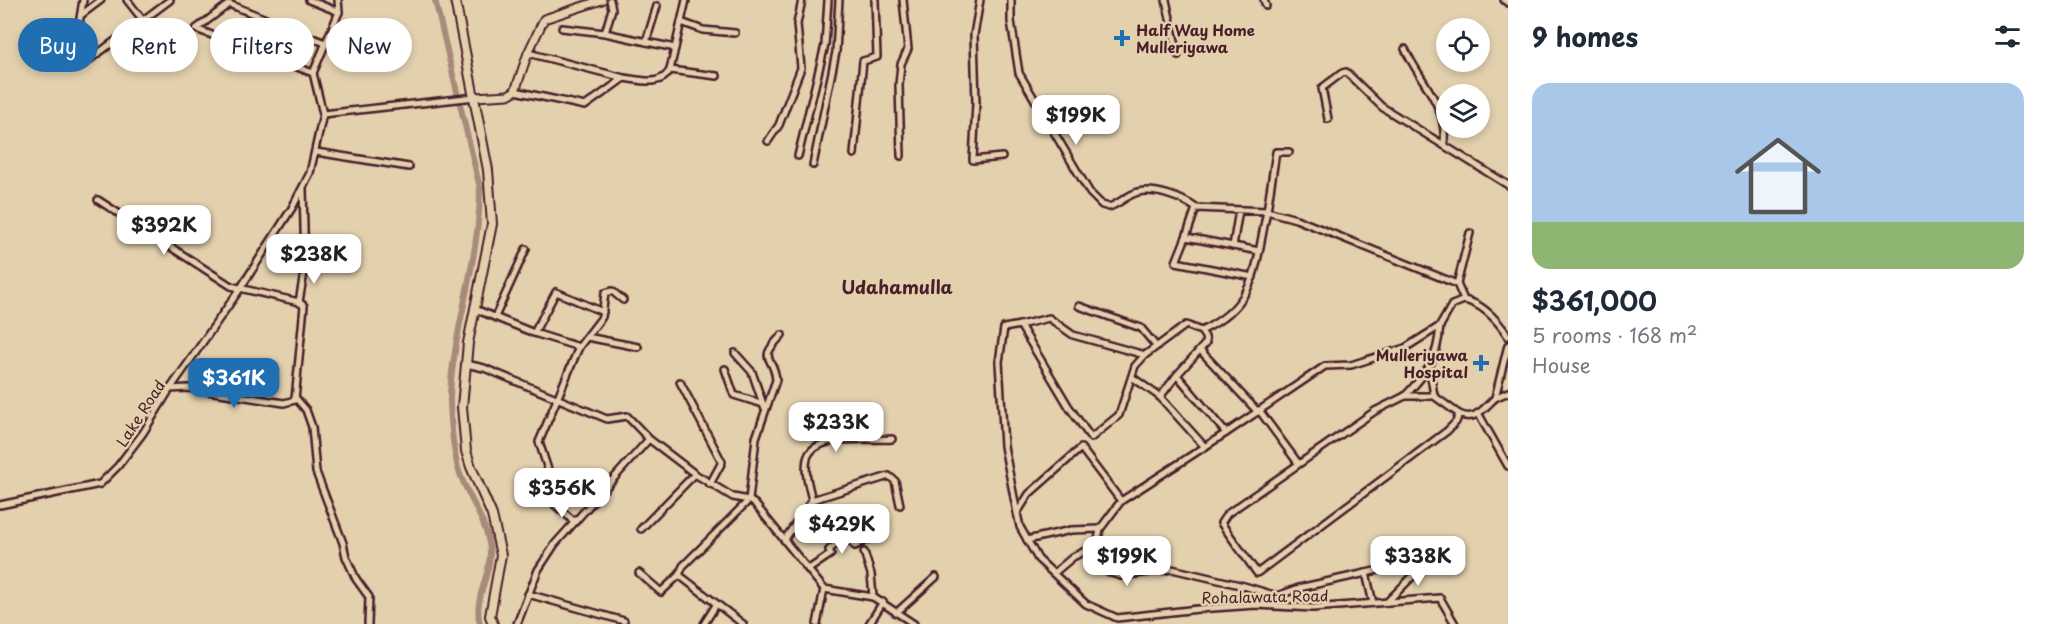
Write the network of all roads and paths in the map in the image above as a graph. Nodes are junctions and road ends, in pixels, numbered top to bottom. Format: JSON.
{"nodes":[{"id":1,"x":83,"y":0,"type":"edge"},
{"id":2,"x":101,"y":0,"type":"edge"},
{"id":3,"x":127,"y":0,"type":"edge"},
{"id":4,"x":170,"y":0,"type":"edge"},
{"id":5,"x":309,"y":0,"type":"edge"},
{"id":6,"x":338,"y":0,"type":"edge"},
{"id":7,"x":455,"y":0,"type":"edge"},
{"id":8,"x":602,"y":0,"type":"edge"},
{"id":9,"x":610,"y":0,"type":"edge"},
{"id":10,"x":686,"y":0,"type":"edge"},
{"id":11,"x":802,"y":0,"type":"edge"},
{"id":12,"x":828,"y":0,"type":"edge"},
{"id":13,"x":839,"y":0,"type":"edge"},
{"id":14,"x":875,"y":0,"type":"edge"},
{"id":15,"x":903,"y":0,"type":"edge"},
{"id":16,"x":980,"y":0,"type":"edge"},
{"id":17,"x":1011,"y":0,"type":"edge"},
{"id":18,"x":1167,"y":0,"type":"edge"},
{"id":19,"x":229,"y":1,"type":"edge"},
{"id":20,"x":657,"y":6,"type":"dead end"},
{"id":21,"x":339,"y":12,"type":"junction"},
{"id":22,"x":81,"y":15,"type":"junction"},
{"id":23,"x":141,"y":18,"type":"edge"},
{"id":24,"x":143,"y":18,"type":"edge"},
{"id":25,"x":681,"y":22,"type":"junction"},
{"id":26,"x":562,"y":28,"type":"dead end"},
{"id":27,"x":605,"y":33,"type":"junction"},
{"id":28,"x":735,"y":33,"type":"dead end"},
{"id":29,"x":646,"y":42,"type":"junction"},
{"id":30,"x":110,"y":44,"type":"edge"},
{"id":31,"x":325,"y":44,"type":"junction"},
{"id":32,"x":675,"y":48,"type":"junction"},
{"id":33,"x":1405,"y":49,"type":"dead end"},
{"id":34,"x":528,"y":53,"type":"junction"},
{"id":35,"x":1178,"y":55,"type":"dead end"},
{"id":36,"x":670,"y":70,"type":"junction"},
{"id":37,"x":313,"y":74,"type":"junction"},
{"id":38,"x":717,"y":76,"type":"dead end"},
{"id":39,"x":624,"y":78,"type":"junction"},
{"id":40,"x":515,"y":91,"type":"junction"},
{"id":41,"x":472,"y":98,"type":"junction"},
{"id":42,"x":323,"y":114,"type":"junction"},
{"id":43,"x":1328,"y":120,"type":"dead end"},
{"id":44,"x":768,"y":141,"type":"dead end"},
{"id":45,"x":1444,"y":145,"type":"junction"},
{"id":46,"x":316,"y":152,"type":"junction"},
{"id":47,"x":1289,"y":152,"type":"dead end"},
{"id":48,"x":854,"y":154,"type":"dead end"},
{"id":49,"x":798,"y":156,"type":"dead end"},
{"id":50,"x":901,"y":156,"type":"dead end"},
{"id":51,"x":1002,"y":157,"type":"dead end"},
{"id":52,"x":813,"y":165,"type":"dead end"},
{"id":53,"x":409,"y":167,"type":"dead end"},
{"id":54,"x":1508,"y":185,"type":"edge"},
{"id":55,"x":303,"y":186,"type":"junction"},
{"id":56,"x":98,"y":200,"type":"dead end"},
{"id":57,"x":1196,"y":208,"type":"junction"},
{"id":58,"x":1239,"y":210,"type":"junction"},
{"id":59,"x":1267,"y":211,"type":"junction"},
{"id":60,"x":1470,"y":233,"type":"dead end"},
{"id":61,"x":1186,"y":237,"type":"junction"},
{"id":62,"x":1233,"y":246,"type":"junction"},
{"id":63,"x":526,"y":249,"type":"dead end"},
{"id":64,"x":1259,"y":251,"type":"junction"},
{"id":65,"x":1253,"y":277,"type":"junction"},
{"id":66,"x":1457,"y":284,"type":"junction"},
{"id":67,"x":240,"y":289,"type":"junction"},
{"id":68,"x":623,"y":300,"type":"dead end"},
{"id":69,"x":1464,"y":300,"type":"junction"},
{"id":70,"x":299,"y":302,"type":"junction"},
{"id":71,"x":1078,"y":306,"type":"dead end"},
{"id":72,"x":475,"y":309,"type":"junction"},
{"id":73,"x":603,"y":312,"type":"junction"},
{"id":74,"x":495,"y":317,"type":"junction"},
{"id":75,"x":1020,"y":325,"type":"junction"},
{"id":76,"x":1440,"y":326,"type":"junction"},
{"id":77,"x":1201,"y":331,"type":"junction"},
{"id":78,"x":534,"y":333,"type":"junction"},
{"id":79,"x":782,"y":335,"type":"dead end"},
{"id":80,"x":1508,"y":336,"type":"edge"},
{"id":81,"x":587,"y":337,"type":"junction"},
{"id":82,"x":1508,"y":345,"type":"edge"},
{"id":83,"x":1156,"y":346,"type":"junction"},
{"id":84,"x":579,"y":347,"type":"junction"},
{"id":85,"x":638,"y":347,"type":"dead end"},
{"id":86,"x":1200,"y":351,"type":"junction"},
{"id":87,"x":735,"y":353,"type":"dead end"},
{"id":88,"x":1144,"y":355,"type":"junction"},
{"id":89,"x":466,"y":364,"type":"junction"},
{"id":90,"x":725,"y":369,"type":"dead end"},
{"id":91,"x":1430,"y":369,"type":"junction"},
{"id":92,"x":1178,"y":375,"type":"junction"},
{"id":93,"x":1132,"y":377,"type":"junction"},
{"id":94,"x":680,"y":382,"type":"dead end"},
{"id":95,"x":170,"y":389,"type":"junction"},
{"id":96,"x":1508,"y":392,"type":"edge"},
{"id":97,"x":1405,"y":396,"type":"junction"},
{"id":98,"x":1434,"y":396,"type":"junction"},
{"id":99,"x":296,"y":397,"type":"junction"},
{"id":100,"x":1160,"y":397,"type":"junction"},
{"id":101,"x":1495,"y":398,"type":"junction"},
{"id":102,"x":558,"y":399,"type":"junction"},
{"id":103,"x":764,"y":406,"type":"junction"},
{"id":104,"x":1258,"y":411,"type":"junction"},
{"id":105,"x":1478,"y":413,"type":"junction"},
{"id":106,"x":1459,"y":414,"type":"junction"},
{"id":107,"x":1226,"y":433,"type":"junction"},
{"id":108,"x":1091,"y":438,"type":"junction"},
{"id":109,"x":649,"y":439,"type":"junction"},
{"id":110,"x":892,"y":439,"type":"dead end"},
{"id":111,"x":1205,"y":447,"type":"junction"},
{"id":112,"x":1081,"y":448,"type":"junction"},
{"id":113,"x":1298,"y":463,"type":"junction"},
{"id":114,"x":1508,"y":466,"type":"edge"},
{"id":115,"x":695,"y":474,"type":"junction"},
{"id":116,"x":710,"y":484,"type":"junction"},
{"id":117,"x":748,"y":500,"type":"junction"},
{"id":118,"x":812,"y":500,"type":"junction"},
{"id":119,"x":1121,"y":501,"type":"junction"},
{"id":120,"x":0,"y":505,"type":"edge"},
{"id":121,"x":900,"y":505,"type":"dead end"},
{"id":122,"x":1017,"y":513,"type":"junction"},
{"id":123,"x":575,"y":522,"type":"junction"},
{"id":124,"x":641,"y":529,"type":"dead end"},
{"id":125,"x":1100,"y":529,"type":"junction"},
{"id":126,"x":868,"y":538,"type":"dead end"},
{"id":127,"x":784,"y":539,"type":"junction"},
{"id":128,"x":1027,"y":540,"type":"junction"},
{"id":129,"x":1097,"y":545,"type":"junction"},
{"id":130,"x":864,"y":552,"type":"dead end"},
{"id":131,"x":1432,"y":557,"type":"junction"},
{"id":132,"x":1452,"y":558,"type":"dead end"},
{"id":133,"x":809,"y":568,"type":"junction"},
{"id":134,"x":639,"y":573,"type":"dead end"},
{"id":135,"x":1054,"y":573,"type":"junction"},
{"id":136,"x":1366,"y":573,"type":"junction"},
{"id":137,"x":679,"y":575,"type":"junction"},
{"id":138,"x":936,"y":577,"type":"dead end"},
{"id":139,"x":824,"y":590,"type":"junction"},
{"id":140,"x":528,"y":594,"type":"junction"},
{"id":141,"x":873,"y":597,"type":"junction"},
{"id":142,"x":883,"y":602,"type":"junction"},
{"id":143,"x":1387,"y":602,"type":"junction"},
{"id":144,"x":1373,"y":603,"type":"junction"},
{"id":145,"x":716,"y":605,"type":"junction"},
{"id":146,"x":896,"y":613,"type":"junction"},
{"id":147,"x":624,"y":621,"type":"dead end"},
{"id":148,"x":368,"y":624,"type":"edge"},
{"id":149,"x":493,"y":624,"type":"edge"},
{"id":150,"x":518,"y":624,"type":"edge"},
{"id":151,"x":704,"y":624,"type":"edge"},
{"id":152,"x":743,"y":624,"type":"edge"},
{"id":153,"x":817,"y":624,"type":"edge"},
{"id":154,"x":869,"y":624,"type":"edge"},
{"id":155,"x":914,"y":624,"type":"edge"},
{"id":156,"x":1455,"y":624,"type":"edge"}],
"edges":[{"from":1,"to":22,"type":"street"},
{"from":2,"to":22,"type":"street"},
{"from":3,"to":23,"type":"street"},
{"from":4,"to":24,"type":"street"},
{"from":5,"to":21,"type":"street"},
{"from":6,"to":21,"type":"street"},
{"from":7,"to":41,"type":"main road"},
{"from":8,"to":34,"type":"street"},
{"from":9,"to":27,"type":"street"},
{"from":10,"to":25,"type":"street"},
{"from":11,"to":44,"type":"street"},
{"from":12,"to":49,"type":"street"},
{"from":13,"to":52,"type":"street"},
{"from":14,"to":48,"type":"street"},
{"from":15,"to":50,"type":"street"},
{"from":16,"to":51,"type":"street"},
{"from":17,"to":57,"type":"street"},
{"from":18,"to":35,"type":"street"},
{"from":19,"to":31,"type":"street"},
{"from":19,"to":37,"type":"street"},
{"from":20,"to":29,"type":"street"},
{"from":21,"to":31,"type":"street"},
{"from":22,"to":30,"type":"street"},
{"from":25,"to":28,"type":"street"},
{"from":25,"to":32,"type":"street"},
{"from":26,"to":27,"type":"street"},
{"from":27,"to":29,"type":"street"},
{"from":29,"to":32,"type":"street"},
{"from":31,"to":37,"type":"street"},
{"from":32,"to":36,"type":"street"},
{"from":33,"to":45,"type":"street"},
{"from":34,"to":39,"type":"street"},
{"from":34,"to":40,"type":"street"},
{"from":36,"to":38,"type":"street"},
{"from":36,"to":39,"type":"street"},
{"from":37,"to":42,"type":"street"},
{"from":39,"to":40,"type":"street"},
{"from":40,"to":41,"type":"street"},
{"from":41,"to":42,"type":"street"},
{"from":41,"to":72,"type":"main road"},
{"from":42,"to":46,"type":"street","name":"Lake Road"},
{"from":43,"to":45,"type":"street"},
{"from":45,"to":54,"type":"street"},
{"from":46,"to":53,"type":"street"},
{"from":46,"to":55,"type":"street","name":"Lake Road"},
{"from":47,"to":59,"type":"street"},
{"from":55,"to":67,"type":"street","name":"Lake Road"},
{"from":55,"to":70,"type":"street"},
{"from":56,"to":67,"type":"street"},
{"from":57,"to":58,"type":"street"},
{"from":57,"to":61,"type":"street"},
{"from":58,"to":59,"type":"street"},
{"from":58,"to":62,"type":"street"},
{"from":59,"to":64,"type":"street"},
{"from":59,"to":66,"type":"street"},
{"from":60,"to":66,"type":"street"},
{"from":61,"to":62,"type":"street"},
{"from":61,"to":65,"type":"street"},
{"from":62,"to":64,"type":"street"},
{"from":63,"to":74,"type":"street"},
{"from":64,"to":65,"type":"street"},
{"from":65,"to":77,"type":"street"},
{"from":66,"to":69,"type":"street"},
{"from":67,"to":70,"type":"street"},
{"from":67,"to":95,"type":"street","name":"Lake Road"},
{"from":68,"to":73,"type":"street"},
{"from":69,"to":76,"type":"street"},
{"from":69,"to":80,"type":"street"},
{"from":70,"to":99,"type":"street"},
{"from":71,"to":83,"type":"street"},
{"from":72,"to":74,"type":"street"},
{"from":72,"to":89,"type":"main road"},
{"from":73,"to":78,"type":"street"},
{"from":73,"to":81,"type":"street"},
{"from":74,"to":78,"type":"street"},
{"from":75,"to":88,"type":"street"},
{"from":75,"to":108,"type":"street"},
{"from":75,"to":122,"type":"street","name":"Rohalawata Road"},
{"from":76,"to":91,"type":"street"},
{"from":76,"to":104,"type":"street"},
{"from":77,"to":83,"type":"street"},
{"from":77,"to":86,"type":"street"},
{"from":78,"to":84,"type":"street"},
{"from":79,"to":103,"type":"street"},
{"from":81,"to":84,"type":"street"},
{"from":81,"to":85,"type":"street"},
{"from":82,"to":101,"type":"street"},
{"from":83,"to":88,"type":"street"},
{"from":84,"to":102,"type":"street"},
{"from":86,"to":92,"type":"street"},
{"from":86,"to":104,"type":"street"},
{"from":87,"to":103,"type":"street"},
{"from":88,"to":93,"type":"street"},
{"from":89,"to":102,"type":"street"},
{"from":89,"to":149,"type":"main road"},
{"from":90,"to":103,"type":"street"},
{"from":91,"to":97,"type":"street"},
{"from":91,"to":98,"type":"street"},
{"from":92,"to":100,"type":"street"},
{"from":92,"to":107,"type":"street"},
{"from":93,"to":100,"type":"street"},
{"from":93,"to":108,"type":"street"},
{"from":94,"to":116,"type":"street"},
{"from":95,"to":99,"type":"street"},
{"from":95,"to":120,"type":"street","name":"Lake Road"},
{"from":96,"to":101,"type":"street"},
{"from":97,"to":98,"type":"street"},
{"from":97,"to":113,"type":"street"},
{"from":98,"to":106,"type":"street"},
{"from":99,"to":148,"type":"street"},
{"from":100,"to":111,"type":"street"},
{"from":101,"to":105,"type":"street"},
{"from":102,"to":109,"type":"street"},
{"from":102,"to":123,"type":"street"},
{"from":103,"to":117,"type":"street"},
{"from":104,"to":107,"type":"street"},
{"from":104,"to":113,"type":"street"},
{"from":105,"to":106,"type":"street"},
{"from":105,"to":114,"type":"street"},
{"from":106,"to":113,"type":"street"},
{"from":107,"to":111,"type":"street"},
{"from":108,"to":112,"type":"street"},
{"from":109,"to":115,"type":"street"},
{"from":109,"to":123,"type":"street"},
{"from":110,"to":118,"type":"street"},
{"from":111,"to":119,"type":"street"},
{"from":112,"to":119,"type":"street"},
{"from":112,"to":122,"type":"street"},
{"from":115,"to":116,"type":"street"},
{"from":115,"to":124,"type":"street"},
{"from":116,"to":117,"type":"street"},
{"from":117,"to":127,"type":"street"},
{"from":117,"to":137,"type":"street"},
{"from":118,"to":121,"type":"street"},
{"from":118,"to":127,"type":"street"},
{"from":119,"to":125,"type":"street"},
{"from":122,"to":128,"type":"street","name":"Rohalawata Road"},
{"from":123,"to":140,"type":"street"},
{"from":125,"to":128,"type":"street"},
{"from":125,"to":129,"type":"street"},
{"from":126,"to":133,"type":"street"},
{"from":127,"to":133,"type":"street"},
{"from":128,"to":135,"type":"street","name":"Rohalawata Road"},
{"from":129,"to":135,"type":"street"},
{"from":129,"to":136,"type":"street"},
{"from":130,"to":141,"type":"street"},
{"from":131,"to":132,"type":"street"},
{"from":131,"to":136,"type":"street"},
{"from":131,"to":143,"type":"street"},
{"from":133,"to":139,"type":"street"},
{"from":134,"to":137,"type":"street"},
{"from":135,"to":144,"type":"street","name":"Rohalawata Road"},
{"from":136,"to":144,"type":"street"},
{"from":137,"to":145,"type":"street"},
{"from":138,"to":146,"type":"street"},
{"from":139,"to":141,"type":"street"},
{"from":139,"to":153,"type":"street"},
{"from":140,"to":147,"type":"street"},
{"from":140,"to":150,"type":"street"},
{"from":141,"to":142,"type":"street"},
{"from":142,"to":146,"type":"street"},
{"from":142,"to":154,"type":"street"},
{"from":143,"to":144,"type":"street","name":"Rohalawata Road"},
{"from":143,"to":156,"type":"street","name":"Rohalawata Road"},
{"from":145,"to":151,"type":"street"},
{"from":145,"to":152,"type":"street"},
{"from":146,"to":155,"type":"street"}]}
